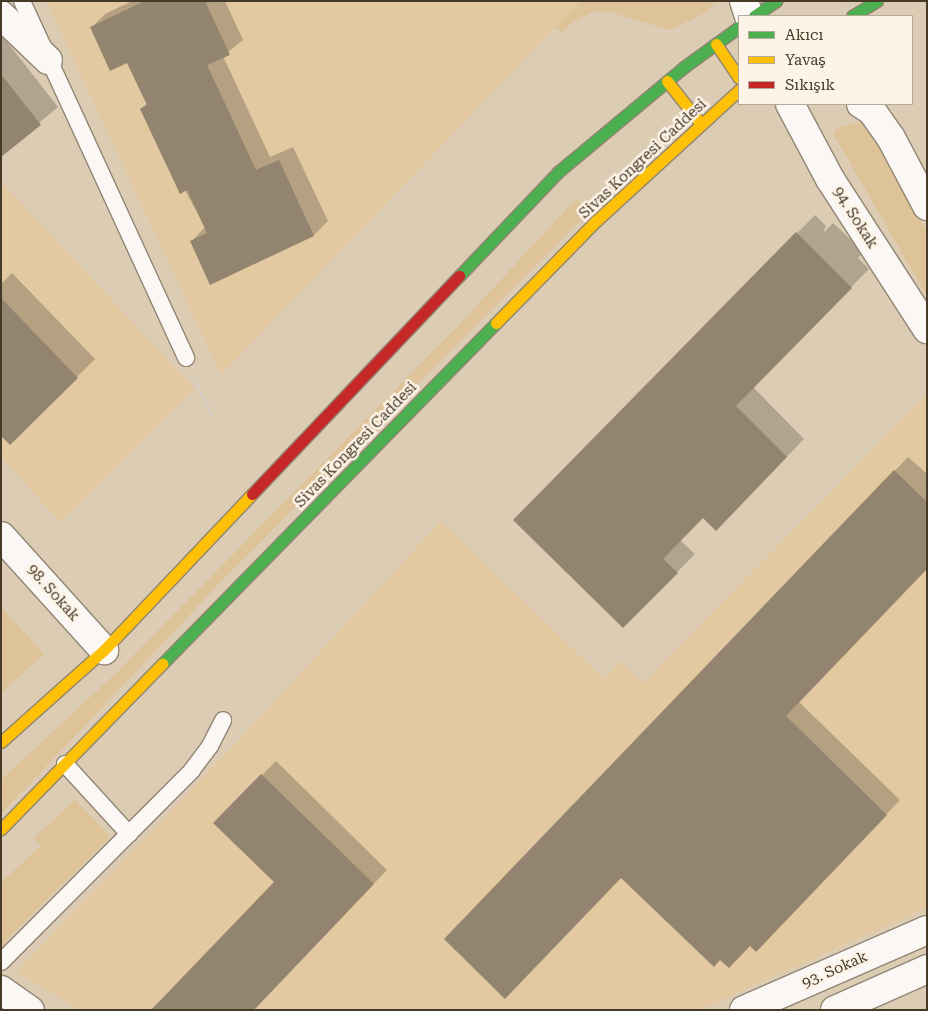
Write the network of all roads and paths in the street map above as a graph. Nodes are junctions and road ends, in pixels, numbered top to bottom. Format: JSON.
{"nodes":[{"id":1,"x":22,"y":1,"type":"edge"},
{"id":2,"x":744,"y":1,"type":"edge"},
{"id":3,"x":776,"y":1,"type":"edge"},
{"id":4,"x":877,"y":1,"type":"edge"},
{"id":5,"x":1,"y":15,"type":"edge"},
{"id":6,"x":749,"y":15,"type":"edge"},
{"id":7,"x":755,"y":15,"type":"edge"},
{"id":8,"x":854,"y":15,"type":"edge"},
{"id":9,"x":738,"y":27,"type":"edge"},
{"id":10,"x":716,"y":44,"type":"junction"},
{"id":11,"x":48,"y":60,"type":"junction"},
{"id":12,"x":738,"y":77,"type":"edge"},
{"id":13,"x":667,"y":81,"type":"junction"},
{"id":14,"x":738,"y":91,"type":"edge"},
{"id":15,"x":791,"y":105,"type":"edge"},
{"id":16,"x":863,"y":105,"type":"edge"},
{"id":17,"x":700,"y":124,"type":"junction"},
{"id":18,"x":927,"y":206,"type":"edge"},
{"id":19,"x":927,"y":329,"type":"edge"},
{"id":20,"x":186,"y":358,"type":"joint"},
{"id":21,"x":213,"y":417,"type":"dead end"},
{"id":22,"x":1,"y":536,"type":"edge"},
{"id":23,"x":104,"y":650,"type":"junction"},
{"id":24,"x":223,"y":720,"type":"dead end"},
{"id":25,"x":1,"y":742,"type":"edge"},
{"id":26,"x":65,"y":764,"type":"junction"},
{"id":27,"x":1,"y":829,"type":"edge"},
{"id":28,"x":129,"y":834,"type":"junction"},
{"id":29,"x":927,"y":930,"type":"edge"},
{"id":30,"x":1,"y":962,"type":"edge"},
{"id":31,"x":927,"y":969,"type":"edge"},
{"id":32,"x":1,"y":990,"type":"edge"},
{"id":33,"x":753,"y":1008,"type":"edge"},
{"id":34,"x":30,"y":1010,"type":"edge"},
{"id":35,"x":835,"y":1010,"type":"edge"}],
"edges":[{"from":1,"to":11,"type":"lane"},
{"from":2,"to":6,"type":"street"},
{"from":3,"to":7,"type":"main road"},
{"from":4,"to":8,"type":"main road"},
{"from":5,"to":11,"type":"street"},
{"from":9,"to":10,"type":"main road"},
{"from":10,"to":12,"type":"main road"},
{"from":10,"to":13,"type":"main road"},
{"from":11,"to":20,"type":"lane"},
{"from":13,"to":17,"type":"main road"},
{"from":13,"to":23,"type":"main road"},
{"from":14,"to":17,"type":"main road","name":"Sivas Kongresi Caddesi"},
{"from":15,"to":19,"type":"street","name":"94. Sokak"},
{"from":16,"to":18,"type":"street"},
{"from":17,"to":26,"type":"main road","name":"Sivas Kongresi Caddesi"},
{"from":20,"to":21,"type":"path"},
{"from":22,"to":23,"type":"street","name":"98. Sokak"},
{"from":23,"to":25,"type":"main road"},
{"from":24,"to":28,"type":"lane"},
{"from":26,"to":27,"type":"main road","name":"Sivas Kongresi Caddesi"},
{"from":26,"to":28,"type":"lane"},
{"from":28,"to":30,"type":"lane"},
{"from":29,"to":33,"type":"street","name":"93. Sokak"},
{"from":31,"to":35,"type":"street"},
{"from":32,"to":34,"type":"street"}]}
